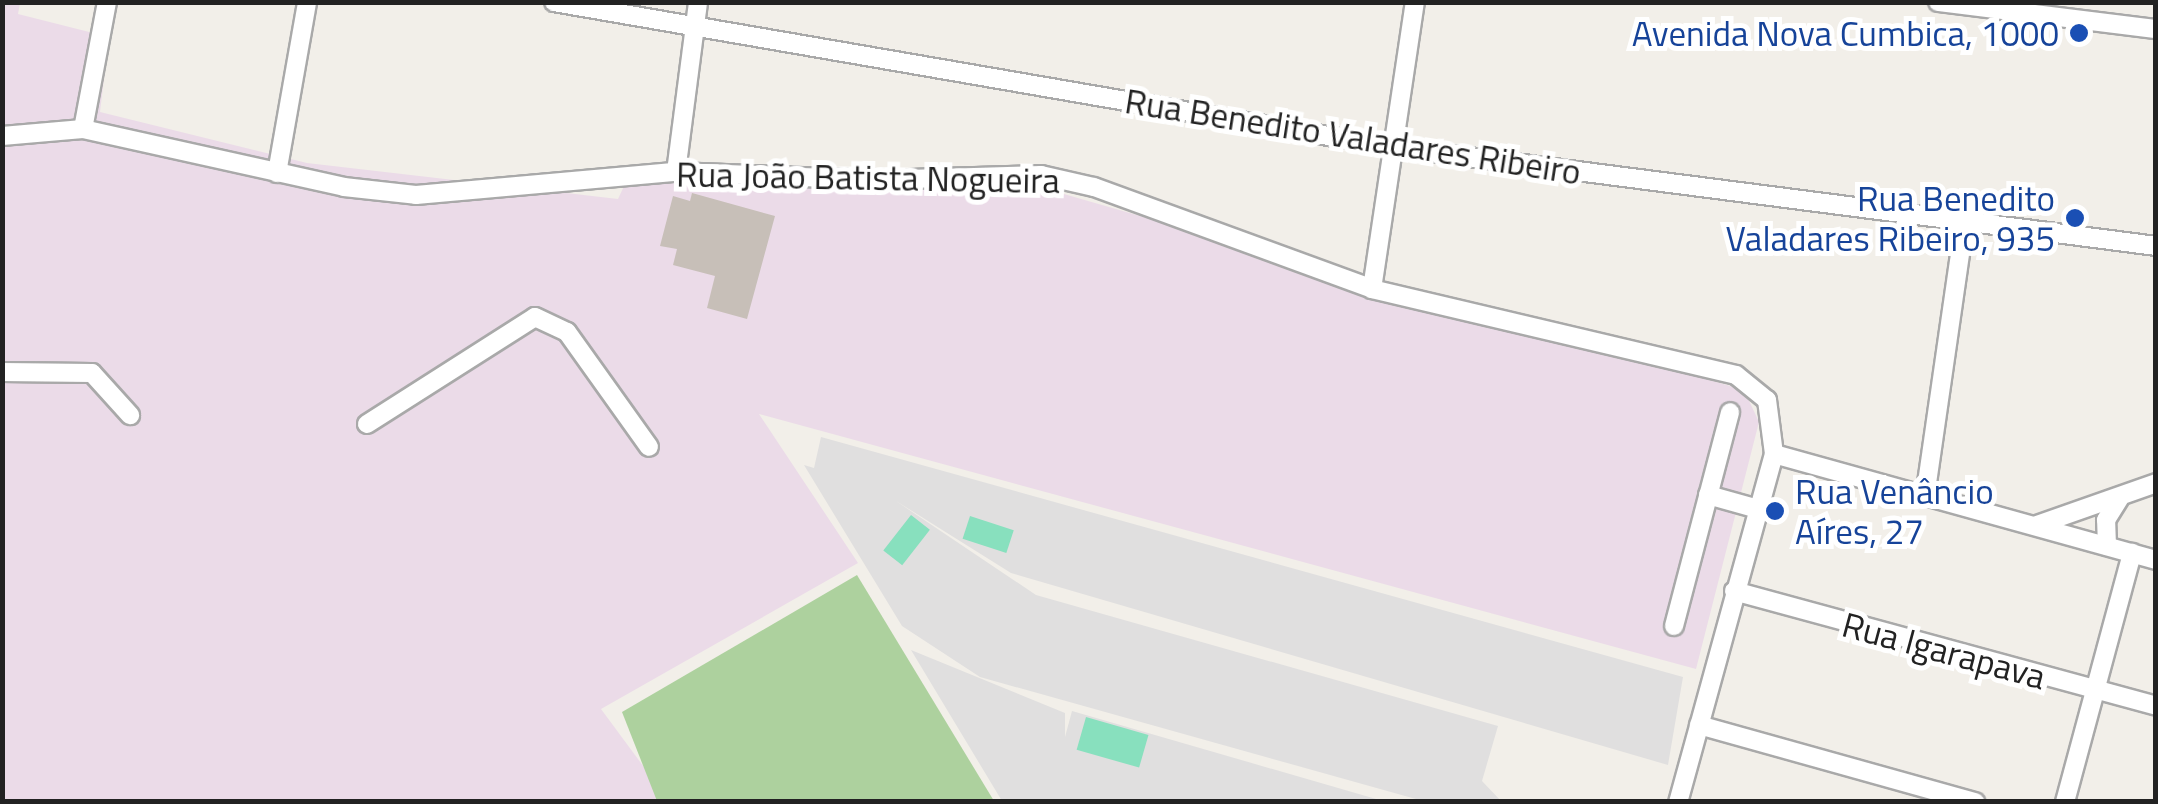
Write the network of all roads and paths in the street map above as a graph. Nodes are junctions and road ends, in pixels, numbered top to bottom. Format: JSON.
{"nodes":[{"id":1,"x":106,"y":2,"type":"edge"},
{"id":2,"x":306,"y":2,"type":"edge"},
{"id":3,"x":554,"y":2,"type":"edge"},
{"id":4,"x":698,"y":2,"type":"edge"},
{"id":5,"x":1416,"y":2,"type":"edge"},
{"id":6,"x":1938,"y":2,"type":"edge"},
{"id":7,"x":694,"y":28,"type":"junction"},
{"id":8,"x":2156,"y":29,"type":"edge"},
{"id":9,"x":83,"y":128,"type":"junction"},
{"id":10,"x":2,"y":136,"type":"edge"},
{"id":11,"x":1392,"y":146,"type":"junction"},
{"id":12,"x":676,"y":172,"type":"junction"},
{"id":13,"x":277,"y":173,"type":"junction"},
{"id":14,"x":1965,"y":220,"type":"junction"},
{"id":15,"x":2156,"y":246,"type":"edge"},
{"id":16,"x":1372,"y":288,"type":"junction"},
{"id":17,"x":2,"y":372,"type":"edge"},
{"id":18,"x":1730,"y":412,"type":"dead end"},
{"id":19,"x":130,"y":415,"type":"dead end"},
{"id":20,"x":368,"y":424,"type":"dead end"},
{"id":21,"x":650,"y":447,"type":"dead end"},
{"id":22,"x":1774,"y":454,"type":"junction"},
{"id":23,"x":2156,"y":483,"type":"edge"},
{"id":24,"x":1708,"y":495,"type":"junction"},
{"id":25,"x":1925,"y":497,"type":"junction"},
{"id":26,"x":2119,"y":498,"type":"junction"},
{"id":27,"x":1758,"y":509,"type":"junction"},
{"id":28,"x":2037,"y":525,"type":"junction"},
{"id":29,"x":2108,"y":546,"type":"junction"},
{"id":30,"x":2132,"y":553,"type":"junction"},
{"id":31,"x":2156,"y":560,"type":"edge"},
{"id":32,"x":1734,"y":592,"type":"junction"},
{"id":33,"x":1674,"y":626,"type":"dead end"},
{"id":34,"x":2096,"y":691,"type":"junction"},
{"id":35,"x":2156,"y":706,"type":"edge"},
{"id":36,"x":1699,"y":725,"type":"junction"},
{"id":37,"x":1678,"y":802,"type":"edge"},
{"id":38,"x":1974,"y":802,"type":"edge"},
{"id":39,"x":2065,"y":802,"type":"edge"}],
"edges":[{"from":1,"to":9,"type":"street"},
{"from":2,"to":13,"type":"street"},
{"from":3,"to":7,"type":"street","name":"Rua Benedito Valadares Ribeiro"},
{"from":4,"to":7,"type":"street"},
{"from":5,"to":11,"type":"street"},
{"from":6,"to":8,"type":"street"},
{"from":7,"to":11,"type":"street","name":"Rua Benedito Valadares Ribeiro"},
{"from":7,"to":12,"type":"street"},
{"from":9,"to":10,"type":"street","name":"Rua João Batista Nogueira"},
{"from":9,"to":13,"type":"street","name":"Rua João Batista Nogueira"},
{"from":11,"to":14,"type":"street","name":"Rua Benedito Valadares Ribeiro"},
{"from":11,"to":16,"type":"street"},
{"from":12,"to":13,"type":"street","name":"Rua João Batista Nogueira"},
{"from":12,"to":16,"type":"street","name":"Rua João Batista Nogueira"},
{"from":14,"to":15,"type":"street","name":"Rua Benedito Valadares Ribeiro"},
{"from":14,"to":25,"type":"street"},
{"from":16,"to":22,"type":"street","name":"Rua João Batista Nogueira"},
{"from":17,"to":19,"type":"street"},
{"from":18,"to":24,"type":"street"},
{"from":20,"to":21,"type":"street"},
{"from":22,"to":25,"type":"street"},
{"from":22,"to":27,"type":"street"},
{"from":23,"to":26,"type":"street"},
{"from":24,"to":27,"type":"street"},
{"from":24,"to":33,"type":"street"},
{"from":25,"to":28,"type":"street"},
{"from":26,"to":28,"type":"street"},
{"from":26,"to":29,"type":"street"},
{"from":27,"to":32,"type":"street"},
{"from":28,"to":29,"type":"street"},
{"from":29,"to":30,"type":"street"},
{"from":30,"to":31,"type":"street"},
{"from":30,"to":34,"type":"street"},
{"from":32,"to":34,"type":"street","name":"Rua Igarapava"},
{"from":32,"to":36,"type":"street"},
{"from":34,"to":35,"type":"street","name":"Rua Igarapava"},
{"from":34,"to":39,"type":"street"},
{"from":36,"to":37,"type":"street"},
{"from":36,"to":38,"type":"street"}]}
